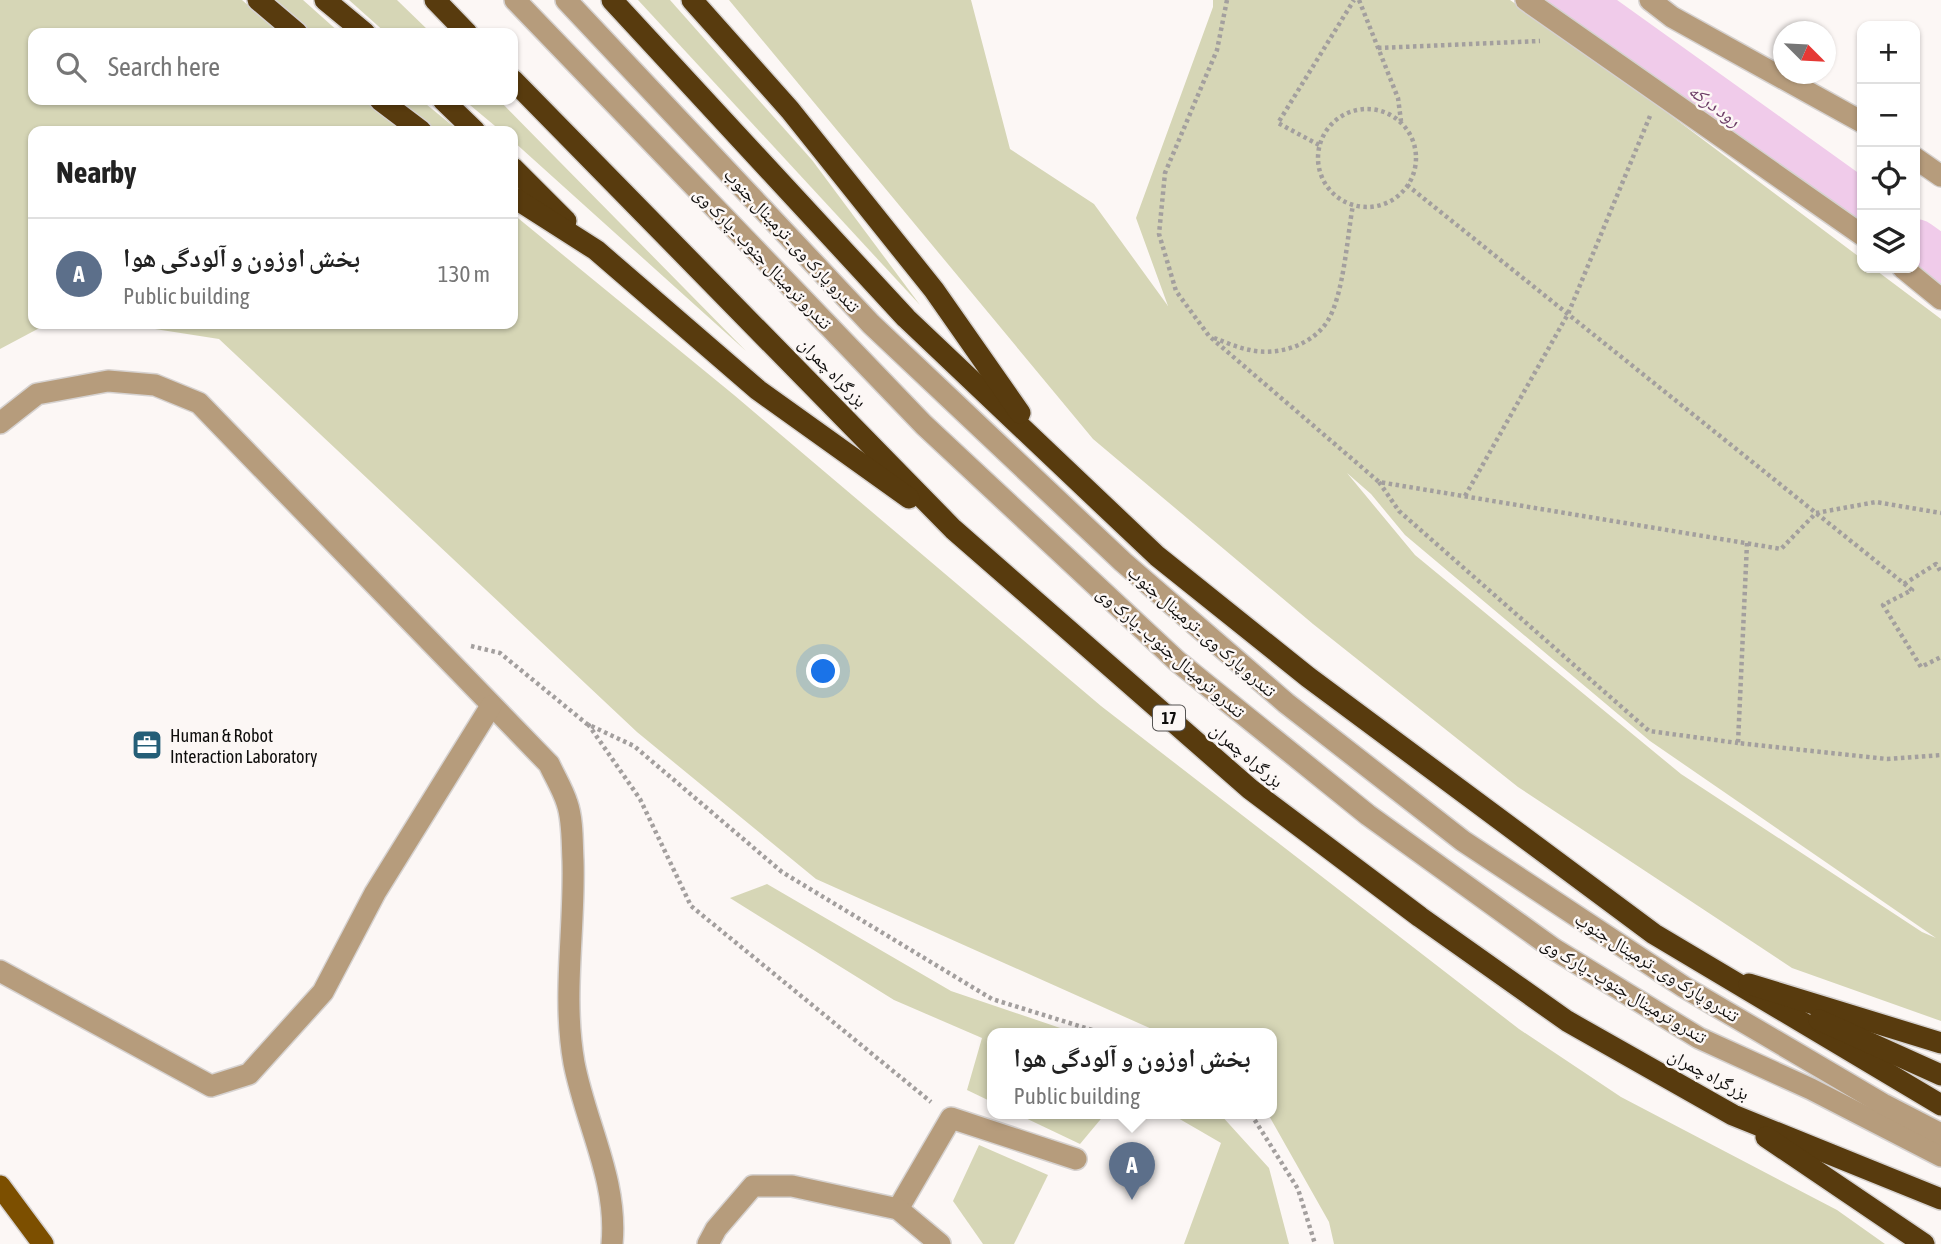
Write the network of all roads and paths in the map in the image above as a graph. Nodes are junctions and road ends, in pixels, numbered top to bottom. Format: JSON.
{"nodes":[{"id":1,"x":258,"y":0,"type":"edge"},
{"id":2,"x":326,"y":0,"type":"edge"},
{"id":3,"x":435,"y":0,"type":"edge"},
{"id":4,"x":515,"y":0,"type":"edge"},
{"id":5,"x":566,"y":0,"type":"edge"},
{"id":6,"x":612,"y":0,"type":"edge"},
{"id":7,"x":692,"y":0,"type":"edge"},
{"id":8,"x":1227,"y":0,"type":"edge"},
{"id":9,"x":1357,"y":0,"type":"edge"},
{"id":10,"x":1526,"y":0,"type":"edge"},
{"id":11,"x":1650,"y":0,"type":"edge"},
{"id":12,"x":291,"y":28,"type":"edge"},
{"id":13,"x":359,"y":28,"type":"edge"},
{"id":14,"x":462,"y":28,"type":"edge"},
{"id":15,"x":1583,"y":40,"type":"junction"},
{"id":16,"x":1378,"y":48,"type":"junction"},
{"id":17,"x":518,"y":85,"type":"edge"},
{"id":18,"x":1659,"y":92,"type":"junction"},
{"id":19,"x":387,"y":105,"type":"edge"},
{"id":20,"x":448,"y":105,"type":"edge"},
{"id":21,"x":1857,"y":119,"type":"edge"},
{"id":22,"x":1401,"y":122,"type":"junction"},
{"id":23,"x":414,"y":126,"type":"edge"},
{"id":24,"x":470,"y":126,"type":"edge"},
{"id":25,"x":1319,"y":145,"type":"junction"},
{"id":26,"x":1920,"y":161,"type":"edge"},
{"id":27,"x":518,"y":173,"type":"edge"},
{"id":28,"x":1941,"y":176,"type":"edge"},
{"id":29,"x":1407,"y":185,"type":"junction"},
{"id":30,"x":518,"y":200,"type":"edge"},
{"id":31,"x":1353,"y":205,"type":"junction"},
{"id":32,"x":1857,"y":231,"type":"edge"},
{"id":33,"x":596,"y":250,"type":"junction"},
{"id":34,"x":1909,"y":273,"type":"edge"},
{"id":35,"x":1941,"y":299,"type":"edge"},
{"id":36,"x":1569,"y":314,"type":"junction"},
{"id":37,"x":1209,"y":336,"type":"junction"},
{"id":38,"x":0,"y":423,"type":"edge"},
{"id":39,"x":1045,"y":449,"type":"junction"},
{"id":40,"x":1379,"y":482,"type":"junction"},
{"id":41,"x":1465,"y":496,"type":"junction"},
{"id":42,"x":1816,"y":513,"type":"junction"},
{"id":43,"x":1941,"y":513,"type":"edge"},
{"id":44,"x":953,"y":529,"type":"junction"},
{"id":45,"x":1747,"y":543,"type":"junction"},
{"id":46,"x":1941,"y":572,"type":"edge"},
{"id":47,"x":1905,"y":584,"type":"junction"},
{"id":48,"x":423,"y":634,"type":"junction"},
{"id":49,"x":1941,"y":657,"type":"edge"},
{"id":50,"x":491,"y":706,"type":"junction"},
{"id":51,"x":587,"y":724,"type":"junction"},
{"id":52,"x":1738,"y":743,"type":"junction"},
{"id":53,"x":1941,"y":755,"type":"edge"},
{"id":54,"x":0,"y":971,"type":"edge"},
{"id":55,"x":1715,"y":973,"type":"junction"},
{"id":56,"x":1086,"y":1028,"type":"edge"},
{"id":57,"x":1941,"y":1043,"type":"edge"},
{"id":58,"x":1941,"y":1075,"type":"edge"},
{"id":59,"x":1941,"y":1105,"type":"edge"},
{"id":60,"x":1733,"y":1115,"type":"junction"},
{"id":61,"x":951,"y":1118,"type":"junction"},
{"id":62,"x":1254,"y":1119,"type":"edge"},
{"id":63,"x":1941,"y":1134,"type":"edge"},
{"id":64,"x":1941,"y":1156,"type":"edge"},
{"id":65,"x":1076,"y":1158,"type":"dead end"},
{"id":66,"x":0,"y":1186,"type":"edge"},
{"id":67,"x":1941,"y":1199,"type":"edge"},
{"id":68,"x":898,"y":1209,"type":"junction"},
{"id":69,"x":1901,"y":1229,"type":"junction"},
{"id":70,"x":43,"y":1244,"type":"edge"},
{"id":71,"x":612,"y":1244,"type":"edge"},
{"id":72,"x":708,"y":1244,"type":"edge"},
{"id":73,"x":940,"y":1244,"type":"edge"},
{"id":74,"x":1315,"y":1244,"type":"edge"},
{"id":75,"x":1918,"y":1244,"type":"edge"},
{"id":76,"x":1924,"y":1244,"type":"edge"}],
"edges":[{"from":1,"to":12,"type":"highway"},
{"from":2,"to":13,"type":"highway"},
{"from":3,"to":14,"type":"highway"},
{"from":4,"to":64,"type":"street","name":"تندرو ترمینال جنوب ـ پارک وی"},
{"from":5,"to":63,"type":"street","name":"تندرو پارک وی ـ ترمینال جنوب"},
{"from":6,"to":39,"type":"highway"},
{"from":7,"to":39,"type":"highway"},
{"from":8,"to":37,"type":"path"},
{"from":9,"to":16,"type":"path"},
{"from":9,"to":25,"type":"path"},
{"from":10,"to":15,"type":"street"},
{"from":11,"to":21,"type":"street"},
{"from":15,"to":16,"type":"path"},
{"from":15,"to":18,"type":"street"},
{"from":16,"to":22,"type":"path"},
{"from":17,"to":44,"type":"highway","name":"بزرگراه چمران","number":"17"},
{"from":18,"to":32,"type":"street"},
{"from":18,"to":36,"type":"path"},
{"from":19,"to":23,"type":"highway"},
{"from":20,"to":24,"type":"highway"},
{"from":22,"to":25,"type":"path"},
{"from":22,"to":29,"type":"path"},
{"from":25,"to":31,"type":"path"},
{"from":26,"to":28,"type":"street"},
{"from":27,"to":33,"type":"highway"},
{"from":29,"to":31,"type":"path"},
{"from":29,"to":36,"type":"path"},
{"from":30,"to":33,"type":"highway"},
{"from":31,"to":37,"type":"path"},
{"from":33,"to":44,"type":"highway"},
{"from":34,"to":35,"type":"street"},
{"from":36,"to":41,"type":"path"},
{"from":36,"to":42,"type":"path"},
{"from":37,"to":40,"type":"path"},
{"from":38,"to":48,"type":"street"},
{"from":39,"to":55,"type":"highway"},
{"from":40,"to":41,"type":"path"},
{"from":40,"to":52,"type":"path"},
{"from":41,"to":45,"type":"path"},
{"from":42,"to":43,"type":"path"},
{"from":42,"to":45,"type":"path"},
{"from":42,"to":47,"type":"path"},
{"from":44,"to":60,"type":"highway","name":"بزرگراه چمران","number":"17"},
{"from":45,"to":52,"type":"path"},
{"from":46,"to":47,"type":"path"},
{"from":47,"to":49,"type":"path"},
{"from":48,"to":50,"type":"street"},
{"from":48,"to":51,"type":"path"},
{"from":50,"to":54,"type":"street"},
{"from":50,"to":71,"type":"street"},
{"from":51,"to":56,"type":"path"},
{"from":51,"to":61,"type":"path"},
{"from":52,"to":53,"type":"path"},
{"from":55,"to":57,"type":"highway"},
{"from":55,"to":58,"type":"highway"},
{"from":55,"to":59,"type":"highway"},
{"from":60,"to":67,"type":"highway","name":"بزرگراه چمران","number":"17"},
{"from":60,"to":69,"type":"highway"},
{"from":61,"to":65,"type":"street"},
{"from":61,"to":68,"type":"street"},
{"from":62,"to":74,"type":"path"},
{"from":66,"to":70,"type":"main road"},
{"from":68,"to":72,"type":"street"},
{"from":68,"to":73,"type":"street"},
{"from":69,"to":75,"type":"highway"},
{"from":69,"to":76,"type":"highway"}]}
